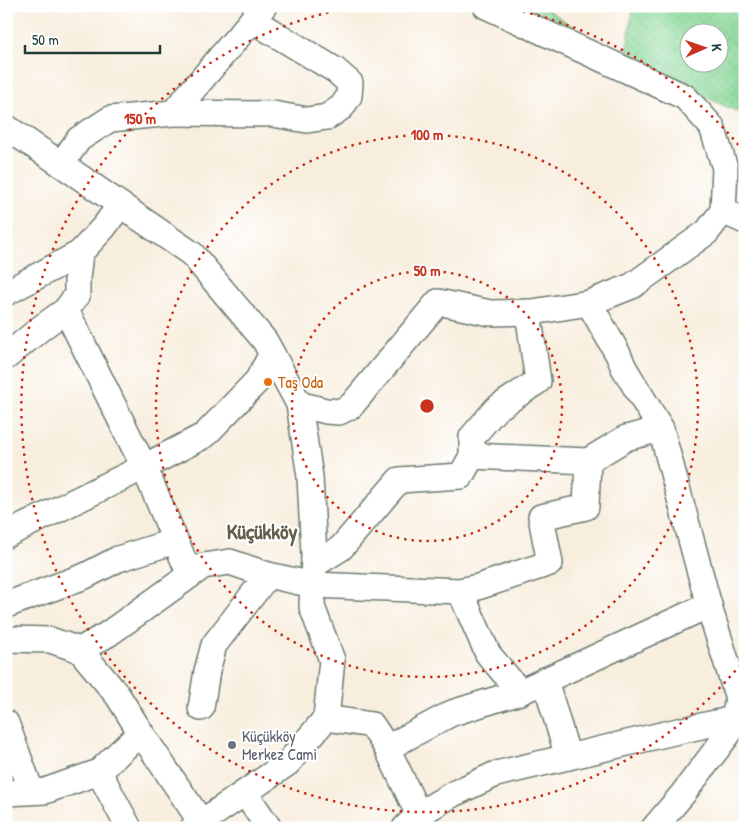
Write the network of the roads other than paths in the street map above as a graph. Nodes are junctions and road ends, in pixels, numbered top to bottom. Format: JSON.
{"nodes":[{"id":1,"x":486,"y":6,"type":"edge"},
{"id":2,"x":258,"y":13,"type":"edge"},
{"id":3,"x":173,"y":112,"type":"junction"},
{"id":4,"x":6,"y":127,"type":"edge"},
{"id":5,"x":61,"y":164,"type":"junction"},
{"id":6,"x":120,"y":205,"type":"junction"},
{"id":7,"x":734,"y":216,"type":"edge"},
{"id":8,"x":80,"y":253,"type":"junction"},
{"id":9,"x":6,"y":293,"type":"edge"},
{"id":10,"x":589,"y":303,"type":"junction"},
{"id":11,"x":66,"y":310,"type":"junction"},
{"id":12,"x":528,"y":312,"type":"junction"},
{"id":13,"x":272,"y":354,"type":"junction"},
{"id":14,"x":6,"y":357,"type":"edge"},
{"id":15,"x":299,"y":404,"type":"junction"},
{"id":16,"x":661,"y":428,"type":"junction"},
{"id":17,"x":472,"y":456,"type":"junction"},
{"id":18,"x":588,"y":460,"type":"junction"},
{"id":19,"x":144,"y":467,"type":"junction"},
{"id":20,"x":6,"y":536,"type":"edge"},
{"id":21,"x":175,"y":541,"type":"junction"},
{"id":22,"x":190,"y":575,"type":"junction"},
{"id":23,"x":268,"y":575,"type":"junction"},
{"id":24,"x":314,"y":575,"type":"junction"},
{"id":25,"x":460,"y":591,"type":"junction"},
{"id":26,"x":6,"y":605,"type":"edge"},
{"id":27,"x":709,"y":605,"type":"junction"},
{"id":28,"x":6,"y":639,"type":"edge"},
{"id":29,"x":80,"y":650,"type":"junction"},
{"id":30,"x":545,"y":680,"type":"junction"},
{"id":31,"x":520,"y":692,"type":"junction"},
{"id":32,"x":202,"y":708,"type":"dead end"},
{"id":33,"x":326,"y":718,"type":"junction"},
{"id":34,"x":739,"y":720,"type":"edge"},
{"id":35,"x":6,"y":723,"type":"edge"},
{"id":36,"x":141,"y":733,"type":"junction"},
{"id":37,"x":386,"y":748,"type":"junction"},
{"id":38,"x":568,"y":757,"type":"junction"},
{"id":39,"x":99,"y":772,"type":"junction"},
{"id":40,"x":31,"y":791,"type":"junction"},
{"id":41,"x":245,"y":792,"type":"junction"},
{"id":42,"x":6,"y":793,"type":"edge"},
{"id":43,"x":416,"y":823,"type":"edge"},
{"id":44,"x":197,"y":825,"type":"edge"},
{"id":45,"x":129,"y":828,"type":"edge"},
{"id":46,"x":268,"y":828,"type":"edge"},
{"id":47,"x":654,"y":828,"type":"edge"}],
"edges":[{"from":1,"to":7,"type":"street"},
{"from":2,"to":3,"type":"street"},
{"from":2,"to":3,"type":"street"},
{"from":3,"to":5,"type":"street"},
{"from":4,"to":5,"type":"street"},
{"from":5,"to":6,"type":"street"},
{"from":6,"to":8,"type":"street"},
{"from":6,"to":13,"type":"street"},
{"from":7,"to":10,"type":"street"},
{"from":8,"to":9,"type":"street"},
{"from":8,"to":11,"type":"street"},
{"from":10,"to":12,"type":"street"},
{"from":10,"to":16,"type":"street"},
{"from":11,"to":14,"type":"street"},
{"from":11,"to":19,"type":"street"},
{"from":12,"to":15,"type":"street"},
{"from":12,"to":17,"type":"street"},
{"from":13,"to":15,"type":"street"},
{"from":13,"to":19,"type":"street"},
{"from":15,"to":24,"type":"street"},
{"from":16,"to":18,"type":"street"},
{"from":16,"to":27,"type":"street"},
{"from":17,"to":18,"type":"street"},
{"from":17,"to":24,"type":"street"},
{"from":18,"to":25,"type":"street"},
{"from":19,"to":20,"type":"street"},
{"from":19,"to":21,"type":"street"},
{"from":21,"to":22,"type":"street"},
{"from":21,"to":26,"type":"street"},
{"from":22,"to":23,"type":"street"},
{"from":22,"to":29,"type":"street"},
{"from":23,"to":24,"type":"street"},
{"from":23,"to":32,"type":"street"},
{"from":24,"to":25,"type":"street"},
{"from":24,"to":33,"type":"street"},
{"from":25,"to":31,"type":"street"},
{"from":27,"to":30,"type":"street"},
{"from":27,"to":34,"type":"street"},
{"from":28,"to":29,"type":"street"},
{"from":29,"to":36,"type":"street"},
{"from":30,"to":31,"type":"street"},
{"from":30,"to":38,"type":"street"},
{"from":31,"to":37,"type":"street"},
{"from":33,"to":37,"type":"street"},
{"from":33,"to":41,"type":"street"},
{"from":34,"to":38,"type":"street"},
{"from":34,"to":47,"type":"street"},
{"from":35,"to":40,"type":"street"},
{"from":36,"to":39,"type":"street"},
{"from":36,"to":44,"type":"street"},
{"from":37,"to":43,"type":"street"},
{"from":38,"to":43,"type":"street"},
{"from":39,"to":40,"type":"street"},
{"from":39,"to":45,"type":"street"},
{"from":40,"to":42,"type":"street"},
{"from":41,"to":44,"type":"street"},
{"from":41,"to":46,"type":"street"}]}
